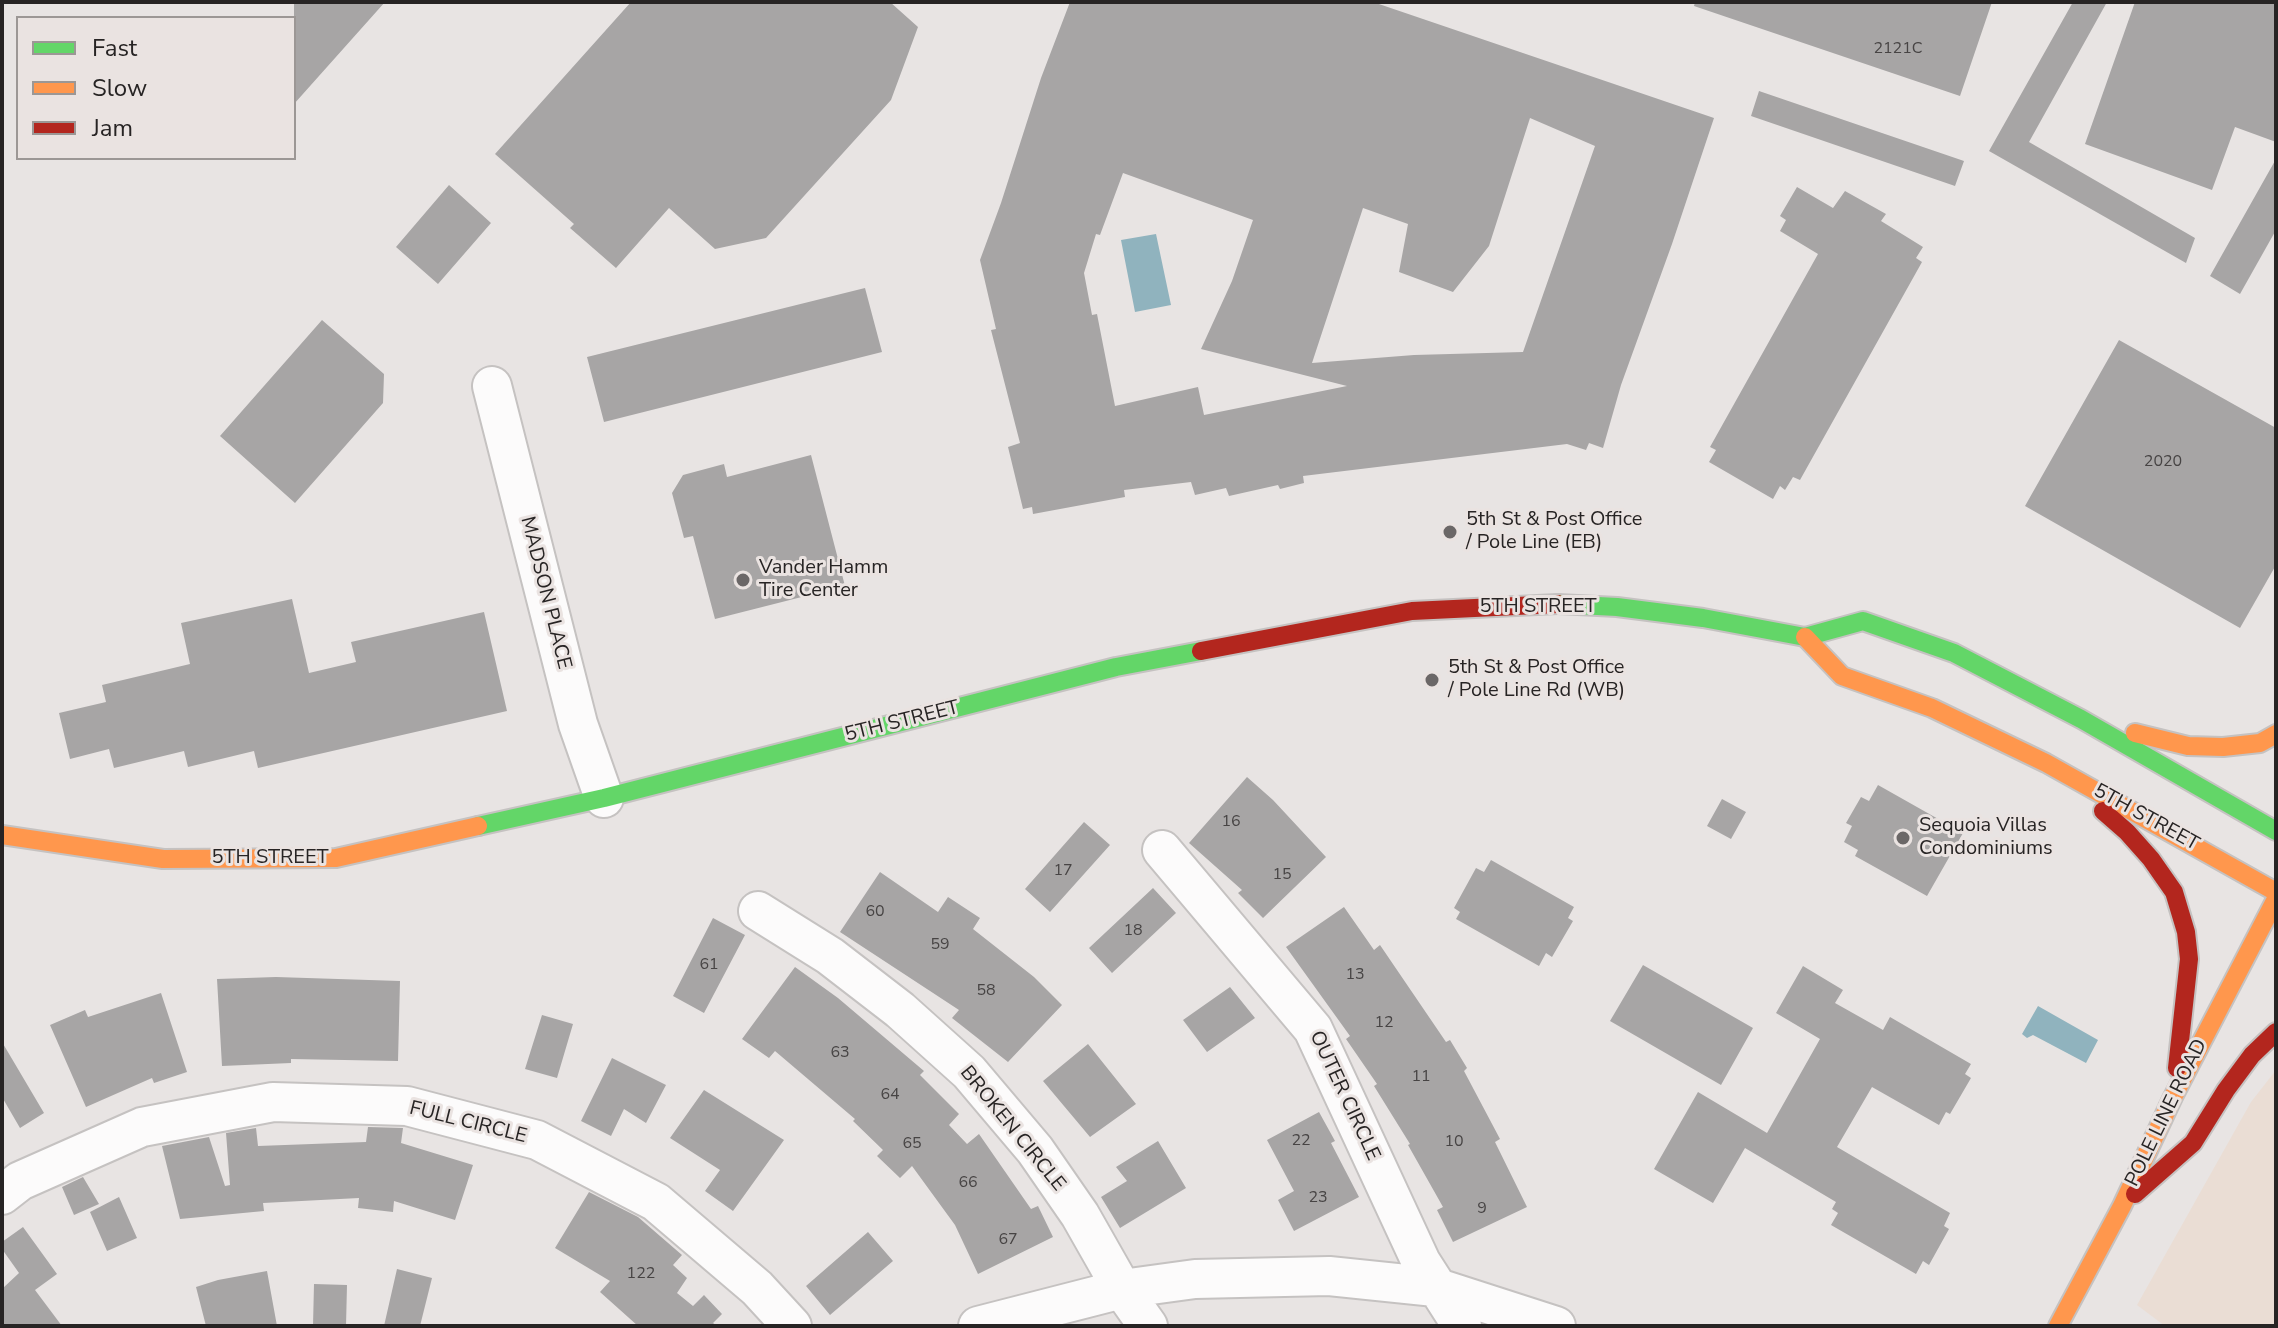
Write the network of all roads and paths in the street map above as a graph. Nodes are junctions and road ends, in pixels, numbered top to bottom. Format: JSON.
{"nodes":[{"id":1,"x":492,"y":386,"type":"dead end"},
{"id":2,"x":1805,"y":637,"type":"junction"},
{"id":3,"x":2081,"y":719,"type":"junction"},
{"id":4,"x":2276,"y":734,"type":"edge"},
{"id":5,"x":2046,"y":763,"type":"junction"},
{"id":6,"x":604,"y":798,"type":"junction"},
{"id":7,"x":2276,"y":831,"type":"edge"},
{"id":8,"x":2,"y":835,"type":"edge"},
{"id":9,"x":1162,"y":850,"type":"dead end"},
{"id":10,"x":2276,"y":892,"type":"edge"},
{"id":11,"x":2276,"y":899,"type":"edge"},
{"id":12,"x":758,"y":911,"type":"dead end"},
{"id":13,"x":2276,"y":1032,"type":"edge"},
{"id":14,"x":2173,"y":1097,"type":"junction"},
{"id":15,"x":8,"y":1179,"type":"edge"},
{"id":16,"x":2122,"y":1206,"type":"junction"},
{"id":17,"x":1435,"y":1287,"type":"junction"},
{"id":18,"x":1122,"y":1289,"type":"junction"},
{"id":19,"x":792,"y":1326,"type":"edge"},
{"id":20,"x":978,"y":1326,"type":"edge"},
{"id":21,"x":1148,"y":1326,"type":"edge"},
{"id":22,"x":1462,"y":1326,"type":"edge"},
{"id":23,"x":1556,"y":1326,"type":"edge"},
{"id":24,"x":2058,"y":1326,"type":"edge"}],
"edges":[{"from":1,"to":6,"type":"street","name":"MADSON PLACE"},
{"from":2,"to":3,"type":"main road","name":"5TH STREET"},
{"from":2,"to":5,"type":"main road","name":"5TH STREET"},
{"from":2,"to":6,"type":"main road","name":"5TH STREET"},
{"from":3,"to":4,"type":"main road"},
{"from":3,"to":7,"type":"main road","name":"5TH STREET"},
{"from":5,"to":10,"type":"main road","name":"5TH STREET"},
{"from":5,"to":14,"type":"main road"},
{"from":6,"to":8,"type":"main road","name":"5TH STREET"},
{"from":9,"to":17,"type":"street","name":"OUTER CIRCLE"},
{"from":11,"to":14,"type":"main road","name":"POLE LINE ROAD"},
{"from":12,"to":18,"type":"street","name":"BROKEN CIRCLE"},
{"from":13,"to":16,"type":"main road"},
{"from":14,"to":16,"type":"main road","name":"POLE LINE ROAD"},
{"from":15,"to":19,"type":"street","name":"FULL CIRCLE"},
{"from":16,"to":24,"type":"main road","name":"POLE LINE ROAD"},
{"from":17,"to":18,"type":"street"},
{"from":17,"to":22,"type":"street","name":"OUTER CIRCLE"},
{"from":17,"to":23,"type":"street"},
{"from":18,"to":20,"type":"street"},
{"from":18,"to":21,"type":"street","name":"BROKEN CIRCLE"}]}
